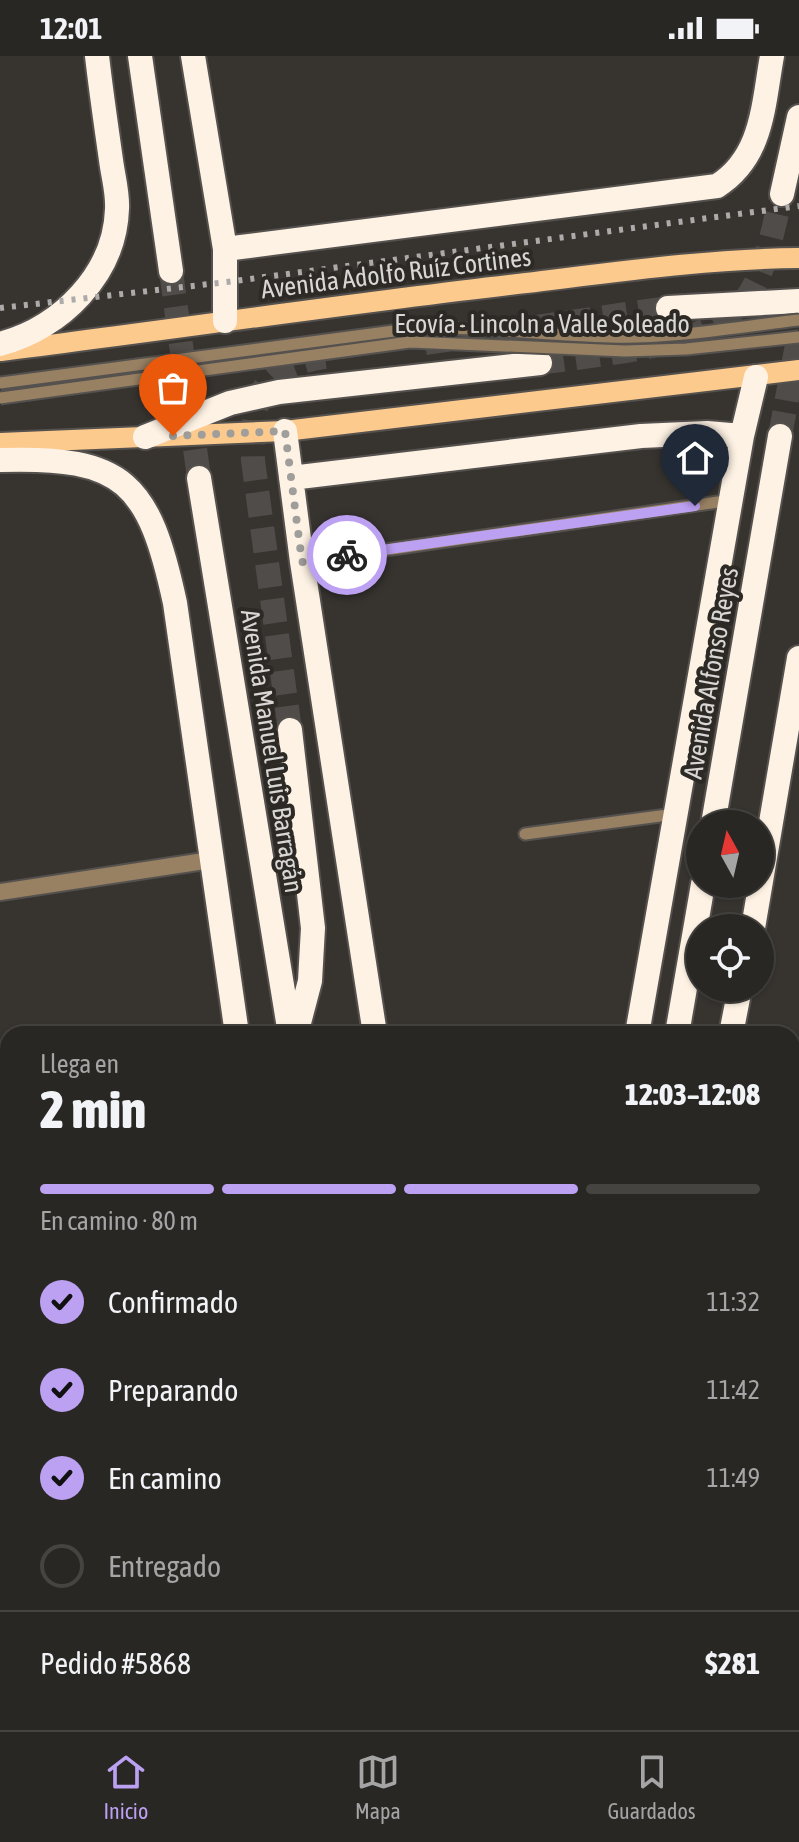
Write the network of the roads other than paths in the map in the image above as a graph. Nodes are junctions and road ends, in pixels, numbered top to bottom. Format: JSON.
{"nodes":[{"id":1,"x":97,"y":56,"type":"edge"},
{"id":2,"x":140,"y":56,"type":"edge"},
{"id":3,"x":193,"y":56,"type":"edge"},
{"id":4,"x":772,"y":56,"type":"edge"},
{"id":5,"x":799,"y":117,"type":"edge"},
{"id":6,"x":782,"y":194,"type":"tunnel mouth"},
{"id":7,"x":225,"y":249,"type":"junction"},
{"id":8,"x":799,"y":258,"type":"edge"},
{"id":9,"x":171,"y":271,"type":"tunnel mouth"},
{"id":10,"x":799,"y":301,"type":"edge"},
{"id":11,"x":668,"y":308,"type":"tunnel mouth"},
{"id":12,"x":799,"y":320,"type":"edge"},
{"id":13,"x":225,"y":321,"type":"junction"},
{"id":14,"x":799,"y":337,"type":"edge"},
{"id":15,"x":0,"y":344,"type":"edge"},
{"id":16,"x":0,"y":351,"type":"edge"},
{"id":17,"x":540,"y":363,"type":"tunnel mouth"},
{"id":18,"x":799,"y":370,"type":"edge"},
{"id":19,"x":756,"y":377,"type":"junction"},
{"id":20,"x":0,"y":383,"type":"edge"},
{"id":21,"x":0,"y":398,"type":"edge"},
{"id":22,"x":285,"y":431,"type":"junction"},
{"id":23,"x":742,"y":436,"type":"junction"},
{"id":24,"x":780,"y":436,"type":"tunnel mouth"},
{"id":25,"x":145,"y":437,"type":"junction"},
{"id":26,"x":0,"y":443,"type":"edge"},
{"id":27,"x":0,"y":460,"type":"edge"},
{"id":28,"x":199,"y":478,"type":"tunnel mouth"},
{"id":29,"x":291,"y":478,"type":"junction"},
{"id":30,"x":732,"y":500,"type":"junction"},
{"id":31,"x":302,"y":562,"type":"junction"},
{"id":32,"x":799,"y":658,"type":"edge"},
{"id":33,"x":290,"y":730,"type":"tunnel mouth"},
{"id":34,"x":715,"y":810,"type":"edge"},
{"id":35,"x":676,"y":814,"type":"junction"},
{"id":36,"x":525,"y":834,"type":"dead end"},
{"id":37,"x":211,"y":860,"type":"junction"},
{"id":38,"x":0,"y":892,"type":"edge"},
{"id":39,"x":701,"y":898,"type":"edge"},
{"id":40,"x":755,"y":914,"type":"edge"},
{"id":41,"x":737,"y":1002,"type":"edge"},
{"id":42,"x":236,"y":1026,"type":"edge"},
{"id":43,"x":292,"y":1026,"type":"edge"},
{"id":44,"x":296,"y":1026,"type":"edge"},
{"id":45,"x":374,"y":1026,"type":"edge"},
{"id":46,"x":638,"y":1026,"type":"edge"},
{"id":47,"x":678,"y":1026,"type":"edge"},
{"id":48,"x":733,"y":1026,"type":"edge"}],
"edges":[{"from":1,"to":15,"type":"highway"},
{"from":2,"to":9,"type":"highway"},
{"from":3,"to":7,"type":"highway"},
{"from":4,"to":7,"type":"highway"},
{"from":5,"to":6,"type":"highway"},
{"from":7,"to":13,"type":"highway"},
{"from":8,"to":13,"type":"main road","name":"Avenida Adolfo Ruíz Cortines"},
{"from":10,"to":11,"type":"highway"},
{"from":12,"to":20,"type":"lane","bridge":true},
{"from":13,"to":16,"type":"main road","name":"Avenida Adolfo Ruíz Cortines"},
{"from":14,"to":21,"type":"lane","name":"Ecovía - Lincoln a Valle Soleado","bridge":true},
{"from":17,"to":25,"type":"highway"},
{"from":18,"to":19,"type":"main road"},
{"from":19,"to":22,"type":"main road"},
{"from":19,"to":23,"type":"highway"},
{"from":22,"to":25,"type":"main road"},
{"from":22,"to":29,"type":"highway"},
{"from":23,"to":29,"type":"highway"},
{"from":23,"to":30,"type":"highway"},
{"from":24,"to":34,"type":"highway","name":"Avenida Alfonso Reyes"},
{"from":25,"to":26,"type":"main road"},
{"from":27,"to":37,"type":"highway"},
{"from":28,"to":43,"type":"highway","name":"Avenida Manuel Luis Barragán"},
{"from":29,"to":31,"type":"highway"},
{"from":30,"to":31,"type":"lane"},
{"from":30,"to":35,"type":"highway"},
{"from":31,"to":45,"type":"highway"},
{"from":32,"to":40,"type":"highway"},
{"from":33,"to":44,"type":"highway"},
{"from":35,"to":36,"type":"lane"},
{"from":35,"to":46,"type":"highway"},
{"from":37,"to":38,"type":"street"},
{"from":37,"to":42,"type":"highway"},
{"from":39,"to":47,"type":"highway"},
{"from":41,"to":48,"type":"highway"}]}
